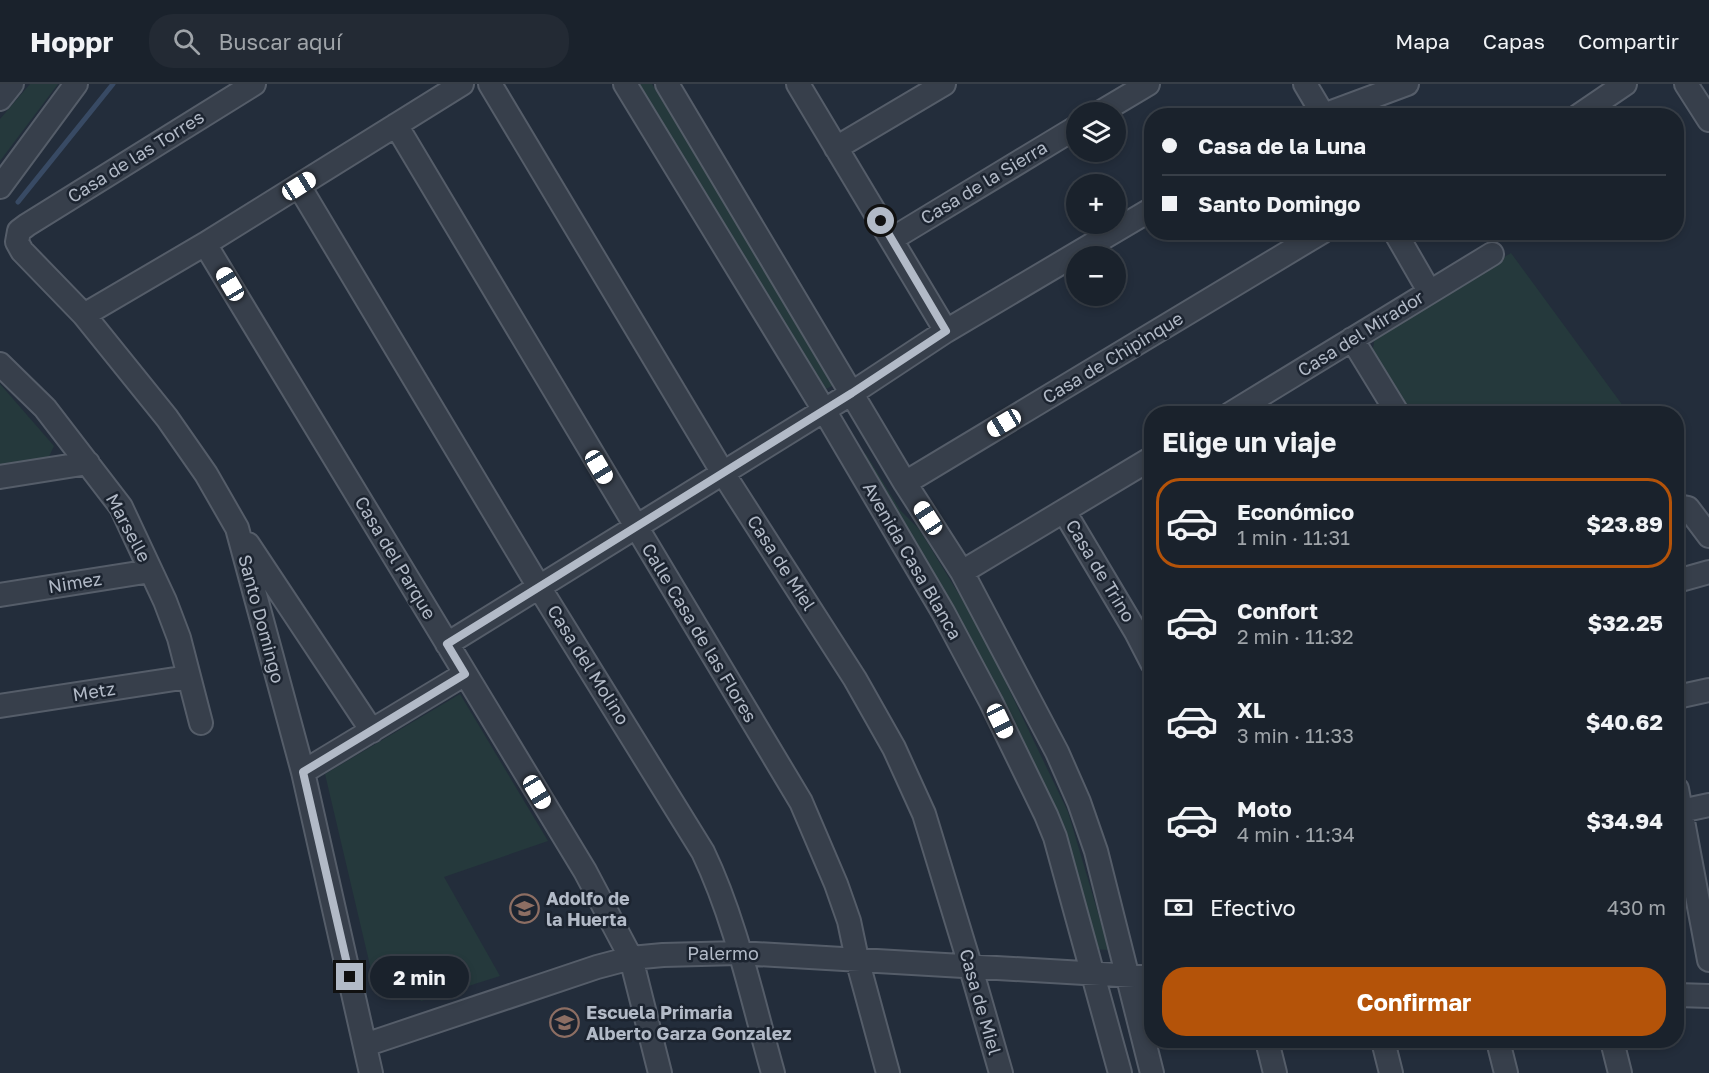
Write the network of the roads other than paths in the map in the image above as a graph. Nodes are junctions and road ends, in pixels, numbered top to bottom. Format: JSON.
{"nodes":[{"id":1,"x":12,"y":84,"type":"edge"},
{"id":2,"x":75,"y":84,"type":"edge"},
{"id":3,"x":254,"y":84,"type":"edge"},
{"id":4,"x":462,"y":84,"type":"edge"},
{"id":5,"x":490,"y":84,"type":"edge"},
{"id":6,"x":625,"y":84,"type":"edge"},
{"id":7,"x":667,"y":84,"type":"edge"},
{"id":8,"x":798,"y":84,"type":"edge"},
{"id":9,"x":944,"y":84,"type":"edge"},
{"id":10,"x":1148,"y":84,"type":"edge"},
{"id":11,"x":1305,"y":84,"type":"edge"},
{"id":12,"x":1407,"y":84,"type":"edge"},
{"id":13,"x":1625,"y":84,"type":"edge"},
{"id":14,"x":1686,"y":84,"type":"edge"},
{"id":15,"x":0,"y":99,"type":"edge"},
{"id":16,"x":1118,"y":102,"type":"edge"},
{"id":17,"x":1319,"y":108,"type":"edge"},
{"id":18,"x":1342,"y":108,"type":"edge"},
{"id":19,"x":1590,"y":108,"type":"edge"},
{"id":20,"x":1709,"y":120,"type":"edge"},
{"id":21,"x":396,"y":125,"type":"junction"},
{"id":22,"x":1066,"y":134,"type":"edge"},
{"id":23,"x":836,"y":148,"type":"junction"},
{"id":24,"x":0,"y":186,"type":"edge"},
{"id":25,"x":299,"y":186,"type":"junction"},
{"id":26,"x":1144,"y":214,"type":"edge"},
{"id":27,"x":20,"y":231,"type":"joint"},
{"id":28,"x":892,"y":239,"type":"junction"},
{"id":29,"x":1309,"y":240,"type":"edge"},
{"id":30,"x":1400,"y":240,"type":"edge"},
{"id":31,"x":206,"y":244,"type":"junction"},
{"id":32,"x":1492,"y":254,"type":"dead end"},
{"id":33,"x":1430,"y":291,"type":"junction"},
{"id":34,"x":84,"y":315,"type":"junction"},
{"id":35,"x":946,"y":331,"type":"junction"},
{"id":36,"x":1352,"y":339,"type":"junction"},
{"id":37,"x":0,"y":364,"type":"edge"},
{"id":38,"x":852,"y":393,"type":"junction"},
{"id":39,"x":1265,"y":406,"type":"edge"},
{"id":40,"x":1393,"y":406,"type":"edge"},
{"id":41,"x":824,"y":410,"type":"junction"},
{"id":42,"x":88,"y":463,"type":"junction"},
{"id":43,"x":1144,"y":463,"type":"edge"},
{"id":44,"x":723,"y":473,"type":"junction"},
{"id":45,"x":0,"y":477,"type":"edge"},
{"id":46,"x":905,"y":483,"type":"junction"},
{"id":47,"x":1684,"y":507,"type":"edge"},
{"id":48,"x":1064,"y":511,"type":"junction"},
{"id":49,"x":635,"y":527,"type":"junction"},
{"id":50,"x":237,"y":528,"type":"junction"},
{"id":51,"x":1709,"y":536,"type":"edge"},
{"id":52,"x":151,"y":571,"type":"junction"},
{"id":53,"x":962,"y":572,"type":"junction"},
{"id":54,"x":1709,"y":572,"type":"edge"},
{"id":55,"x":1684,"y":579,"type":"edge"},
{"id":56,"x":539,"y":587,"type":"junction"},
{"id":57,"x":0,"y":595,"type":"edge"},
{"id":58,"x":447,"y":644,"type":"junction"},
{"id":59,"x":1144,"y":648,"type":"edge"},
{"id":60,"x":465,"y":674,"type":"junction"},
{"id":61,"x":188,"y":677,"type":"junction"},
{"id":62,"x":1709,"y":690,"type":"edge"},
{"id":63,"x":1684,"y":696,"type":"edge"},
{"id":64,"x":0,"y":706,"type":"edge"},
{"id":65,"x":201,"y":723,"type":"dead end"},
{"id":66,"x":372,"y":731,"type":"junction"},
{"id":67,"x":303,"y":772,"type":"junction"},
{"id":68,"x":1684,"y":801,"type":"edge"},
{"id":69,"x":1709,"y":806,"type":"edge"},
{"id":70,"x":1684,"y":823,"type":"edge"},
{"id":71,"x":1705,"y":921,"type":"edge"},
{"id":72,"x":739,"y":953,"type":"junction"},
{"id":73,"x":631,"y":958,"type":"junction"},
{"id":74,"x":857,"y":959,"type":"junction"},
{"id":75,"x":1709,"y":960,"type":"edge"},
{"id":76,"x":970,"y":965,"type":"junction"},
{"id":77,"x":1094,"y":974,"type":"junction"},
{"id":78,"x":1126,"y":976,"type":"junction"},
{"id":79,"x":1144,"y":977,"type":"edge"},
{"id":80,"x":1684,"y":995,"type":"edge"},
{"id":81,"x":1709,"y":996,"type":"edge"},
{"id":82,"x":1144,"y":1043,"type":"edge"},
{"id":83,"x":365,"y":1046,"type":"junction"},
{"id":84,"x":1145,"y":1048,"type":"edge"},
{"id":85,"x":1269,"y":1048,"type":"edge"},
{"id":86,"x":1385,"y":1048,"type":"edge"},
{"id":87,"x":1500,"y":1048,"type":"edge"},
{"id":88,"x":1614,"y":1048,"type":"edge"},
{"id":89,"x":371,"y":1073,"type":"edge"},
{"id":90,"x":660,"y":1073,"type":"edge"},
{"id":91,"x":773,"y":1073,"type":"edge"},
{"id":92,"x":888,"y":1073,"type":"edge"},
{"id":93,"x":1001,"y":1073,"type":"edge"},
{"id":94,"x":1120,"y":1073,"type":"edge"},
{"id":95,"x":1152,"y":1073,"type":"edge"},
{"id":96,"x":1275,"y":1073,"type":"edge"},
{"id":97,"x":1391,"y":1073,"type":"edge"},
{"id":98,"x":1506,"y":1073,"type":"edge"},
{"id":99,"x":1620,"y":1073,"type":"edge"}],
"edges":[{"from":1,"to":15,"type":"street"},
{"from":2,"to":24,"type":"street"},
{"from":3,"to":27,"type":"street","name":"Casa de las Torres"},
{"from":4,"to":21,"type":"street"},
{"from":5,"to":44,"type":"street","name":"Casa de Miel"},
{"from":6,"to":41,"type":"street","name":"Avenida Casa Blanca"},
{"from":7,"to":38,"type":"street","name":"Avenida Casa Blanca"},
{"from":8,"to":23,"type":"street"},
{"from":9,"to":23,"type":"street"},
{"from":10,"to":16,"type":"street"},
{"from":11,"to":17,"type":"street"},
{"from":12,"to":18,"type":"street"},
{"from":13,"to":19,"type":"street"},
{"from":14,"to":20,"type":"street"},
{"from":21,"to":25,"type":"street"},
{"from":21,"to":49,"type":"street","name":"Calle Casa de las Flores"},
{"from":22,"to":28,"type":"street","name":"Casa de la Sierra"},
{"from":23,"to":28,"type":"street"},
{"from":25,"to":31,"type":"street"},
{"from":25,"to":56,"type":"street","name":"Casa del Molino"},
{"from":26,"to":35,"type":"street"},
{"from":27,"to":34,"type":"street","name":"Santo Domingo"},
{"from":28,"to":35,"type":"street"},
{"from":29,"to":46,"type":"street","name":"Casa de Chipinque"},
{"from":30,"to":33,"type":"street"},
{"from":31,"to":34,"type":"street"},
{"from":31,"to":58,"type":"street","name":"Casa del Parque"},
{"from":32,"to":33,"type":"street","name":"Casa del Mirador"},
{"from":33,"to":36,"type":"street","name":"Casa del Mirador"},
{"from":34,"to":50,"type":"street","name":"Santo Domingo"},
{"from":35,"to":38,"type":"street"},
{"from":36,"to":39,"type":"street","name":"Casa del Mirador"},
{"from":36,"to":40,"type":"street"},
{"from":37,"to":42,"type":"street","name":"Marselle"},
{"from":38,"to":41,"type":"street"},
{"from":38,"to":46,"type":"street","name":"Avenida Casa Blanca"},
{"from":41,"to":44,"type":"street"},
{"from":41,"to":77,"type":"street","name":"Avenida Casa Blanca"},
{"from":42,"to":45,"type":"street"},
{"from":42,"to":52,"type":"street","name":"Marselle"},
{"from":43,"to":48,"type":"street"},
{"from":44,"to":49,"type":"street"},
{"from":44,"to":76,"type":"street","name":"Casa de Miel"},
{"from":46,"to":53,"type":"street","name":"Avenida Casa Blanca"},
{"from":47,"to":51,"type":"street"},
{"from":48,"to":53,"type":"street"},
{"from":48,"to":59,"type":"street","name":"Casa de Trino"},
{"from":49,"to":56,"type":"street"},
{"from":49,"to":74,"type":"street","name":"Calle Casa de las Flores"},
{"from":50,"to":66,"type":"street"},
{"from":50,"to":67,"type":"street","name":"Santo Domingo"},
{"from":52,"to":57,"type":"street","name":"Nimez"},
{"from":52,"to":61,"type":"street","name":"Marselle"},
{"from":53,"to":78,"type":"street","name":"Avenida Casa Blanca"},
{"from":54,"to":55,"type":"street"},
{"from":56,"to":58,"type":"street"},
{"from":56,"to":72,"type":"street","name":"Casa del Molino"},
{"from":58,"to":60,"type":"street","name":"Casa del Parque"},
{"from":60,"to":66,"type":"street"},
{"from":60,"to":73,"type":"street","name":"Casa del Parque"},
{"from":61,"to":64,"type":"street","name":"Metz"},
{"from":61,"to":65,"type":"street","name":"Marselle"},
{"from":62,"to":63,"type":"street"},
{"from":66,"to":67,"type":"street"},
{"from":67,"to":83,"type":"street","name":"Santo Domingo"},
{"from":68,"to":69,"type":"street"},
{"from":70,"to":71,"type":"street"},
{"from":71,"to":75,"type":"street"},
{"from":72,"to":73,"type":"street","name":"Palermo"},
{"from":72,"to":74,"type":"street","name":"Palermo"},
{"from":72,"to":91,"type":"street","name":"Casa del Molino"},
{"from":73,"to":83,"type":"street","name":"Palermo"},
{"from":73,"to":90,"type":"street","name":"Casa del Parque"},
{"from":74,"to":76,"type":"street","name":"Palermo"},
{"from":74,"to":92,"type":"street","name":"Calle Casa de las Flores"},
{"from":76,"to":77,"type":"street","name":"Palermo"},
{"from":76,"to":93,"type":"street","name":"Casa de Miel"},
{"from":77,"to":78,"type":"street","name":"Palermo"},
{"from":77,"to":94,"type":"street","name":"Avenida Casa Blanca"},
{"from":78,"to":79,"type":"street","name":"Palermo"},
{"from":78,"to":82,"type":"street","name":"Avenida Casa Blanca"},
{"from":80,"to":81,"type":"street"},
{"from":83,"to":89,"type":"street","name":"Santo Domingo"},
{"from":84,"to":95,"type":"street","name":"Avenida Casa Blanca"},
{"from":85,"to":96,"type":"street"},
{"from":86,"to":97,"type":"street"},
{"from":87,"to":98,"type":"street"},
{"from":88,"to":99,"type":"street"}]}
